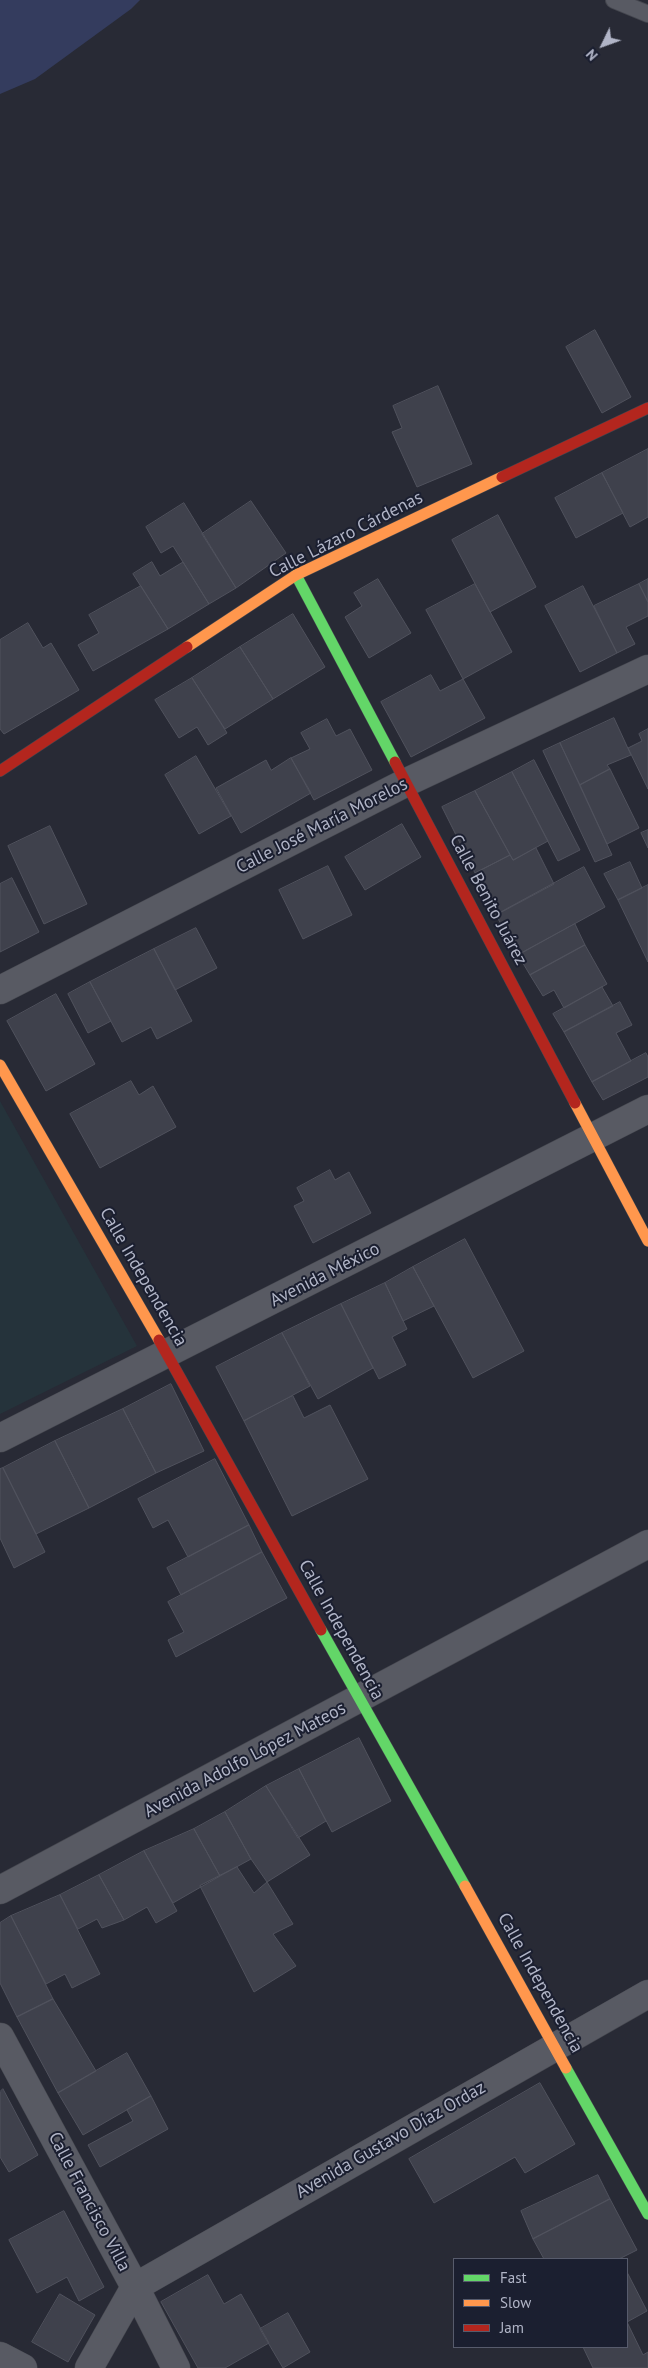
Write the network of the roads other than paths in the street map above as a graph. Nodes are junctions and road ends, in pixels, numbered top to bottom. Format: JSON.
{"nodes":[{"id":1,"x":614,"y":0,"type":"edge"},
{"id":2,"x":648,"y":14,"type":"edge"},
{"id":3,"x":648,"y":408,"type":"edge"},
{"id":4,"x":296,"y":576,"type":"junction"},
{"id":5,"x":648,"y":669,"type":"edge"},
{"id":6,"x":0,"y":771,"type":"edge"},
{"id":7,"x":407,"y":782,"type":"junction"},
{"id":8,"x":0,"y":990,"type":"edge"},
{"id":9,"x":0,"y":1065,"type":"edge"},
{"id":10,"x":648,"y":1109,"type":"edge"},
{"id":11,"x":593,"y":1138,"type":"junction"},
{"id":12,"x":648,"y":1241,"type":"edge"},
{"id":13,"x":168,"y":1355,"type":"junction"},
{"id":14,"x":0,"y":1438,"type":"edge"},
{"id":15,"x":648,"y":1544,"type":"edge"},
{"id":16,"x":359,"y":1699,"type":"junction"},
{"id":17,"x":0,"y":1890,"type":"edge"},
{"id":18,"x":648,"y":1994,"type":"edge"},
{"id":19,"x":0,"y":2037,"type":"edge"},
{"id":20,"x":555,"y":2046,"type":"junction"},
{"id":21,"x":648,"y":2214,"type":"edge"},
{"id":22,"x":135,"y":2287,"type":"junction"},
{"id":23,"x":0,"y":2356,"type":"edge"},
{"id":24,"x":23,"y":2368,"type":"edge"},
{"id":25,"x":89,"y":2368,"type":"edge"},
{"id":26,"x":176,"y":2368,"type":"edge"}],
"edges":[{"from":1,"to":2,"type":"lane"},
{"from":3,"to":4,"type":"street","name":"Calle Lázaro Cárdenas"},
{"from":4,"to":6,"type":"street","name":"Calle Lázaro Cárdenas"},
{"from":4,"to":7,"type":"street","name":"Calle Benito Juárez"},
{"from":5,"to":7,"type":"street","name":"Calle José María Morelos"},
{"from":7,"to":8,"type":"street","name":"Calle José María Morelos"},
{"from":7,"to":11,"type":"street","name":"Calle Benito Juárez"},
{"from":9,"to":13,"type":"street","name":"Calle Independencia"},
{"from":10,"to":11,"type":"street","name":"Avenida México"},
{"from":11,"to":12,"type":"street","name":"Calle Benito Juárez"},
{"from":11,"to":13,"type":"street","name":"Avenida México"},
{"from":13,"to":14,"type":"street","name":"Avenida México"},
{"from":13,"to":16,"type":"street","name":"Calle Independencia"},
{"from":15,"to":16,"type":"street","name":"Avenida Adolfo López Mateos"},
{"from":16,"to":17,"type":"street","name":"Avenida Adolfo López Mateos"},
{"from":16,"to":20,"type":"street","name":"Calle Independencia"},
{"from":18,"to":20,"type":"street","name":"Avenida Gustavo Díaz Ordaz"},
{"from":19,"to":22,"type":"street","name":"Calle Francisco Villa"},
{"from":20,"to":21,"type":"street","name":"Calle Independencia"},
{"from":20,"to":22,"type":"street","name":"Avenida Gustavo Díaz Ordaz"},
{"from":22,"to":25,"type":"street"},
{"from":22,"to":26,"type":"street","name":"Calle Francisco Villa"},
{"from":23,"to":24,"type":"street"}]}
